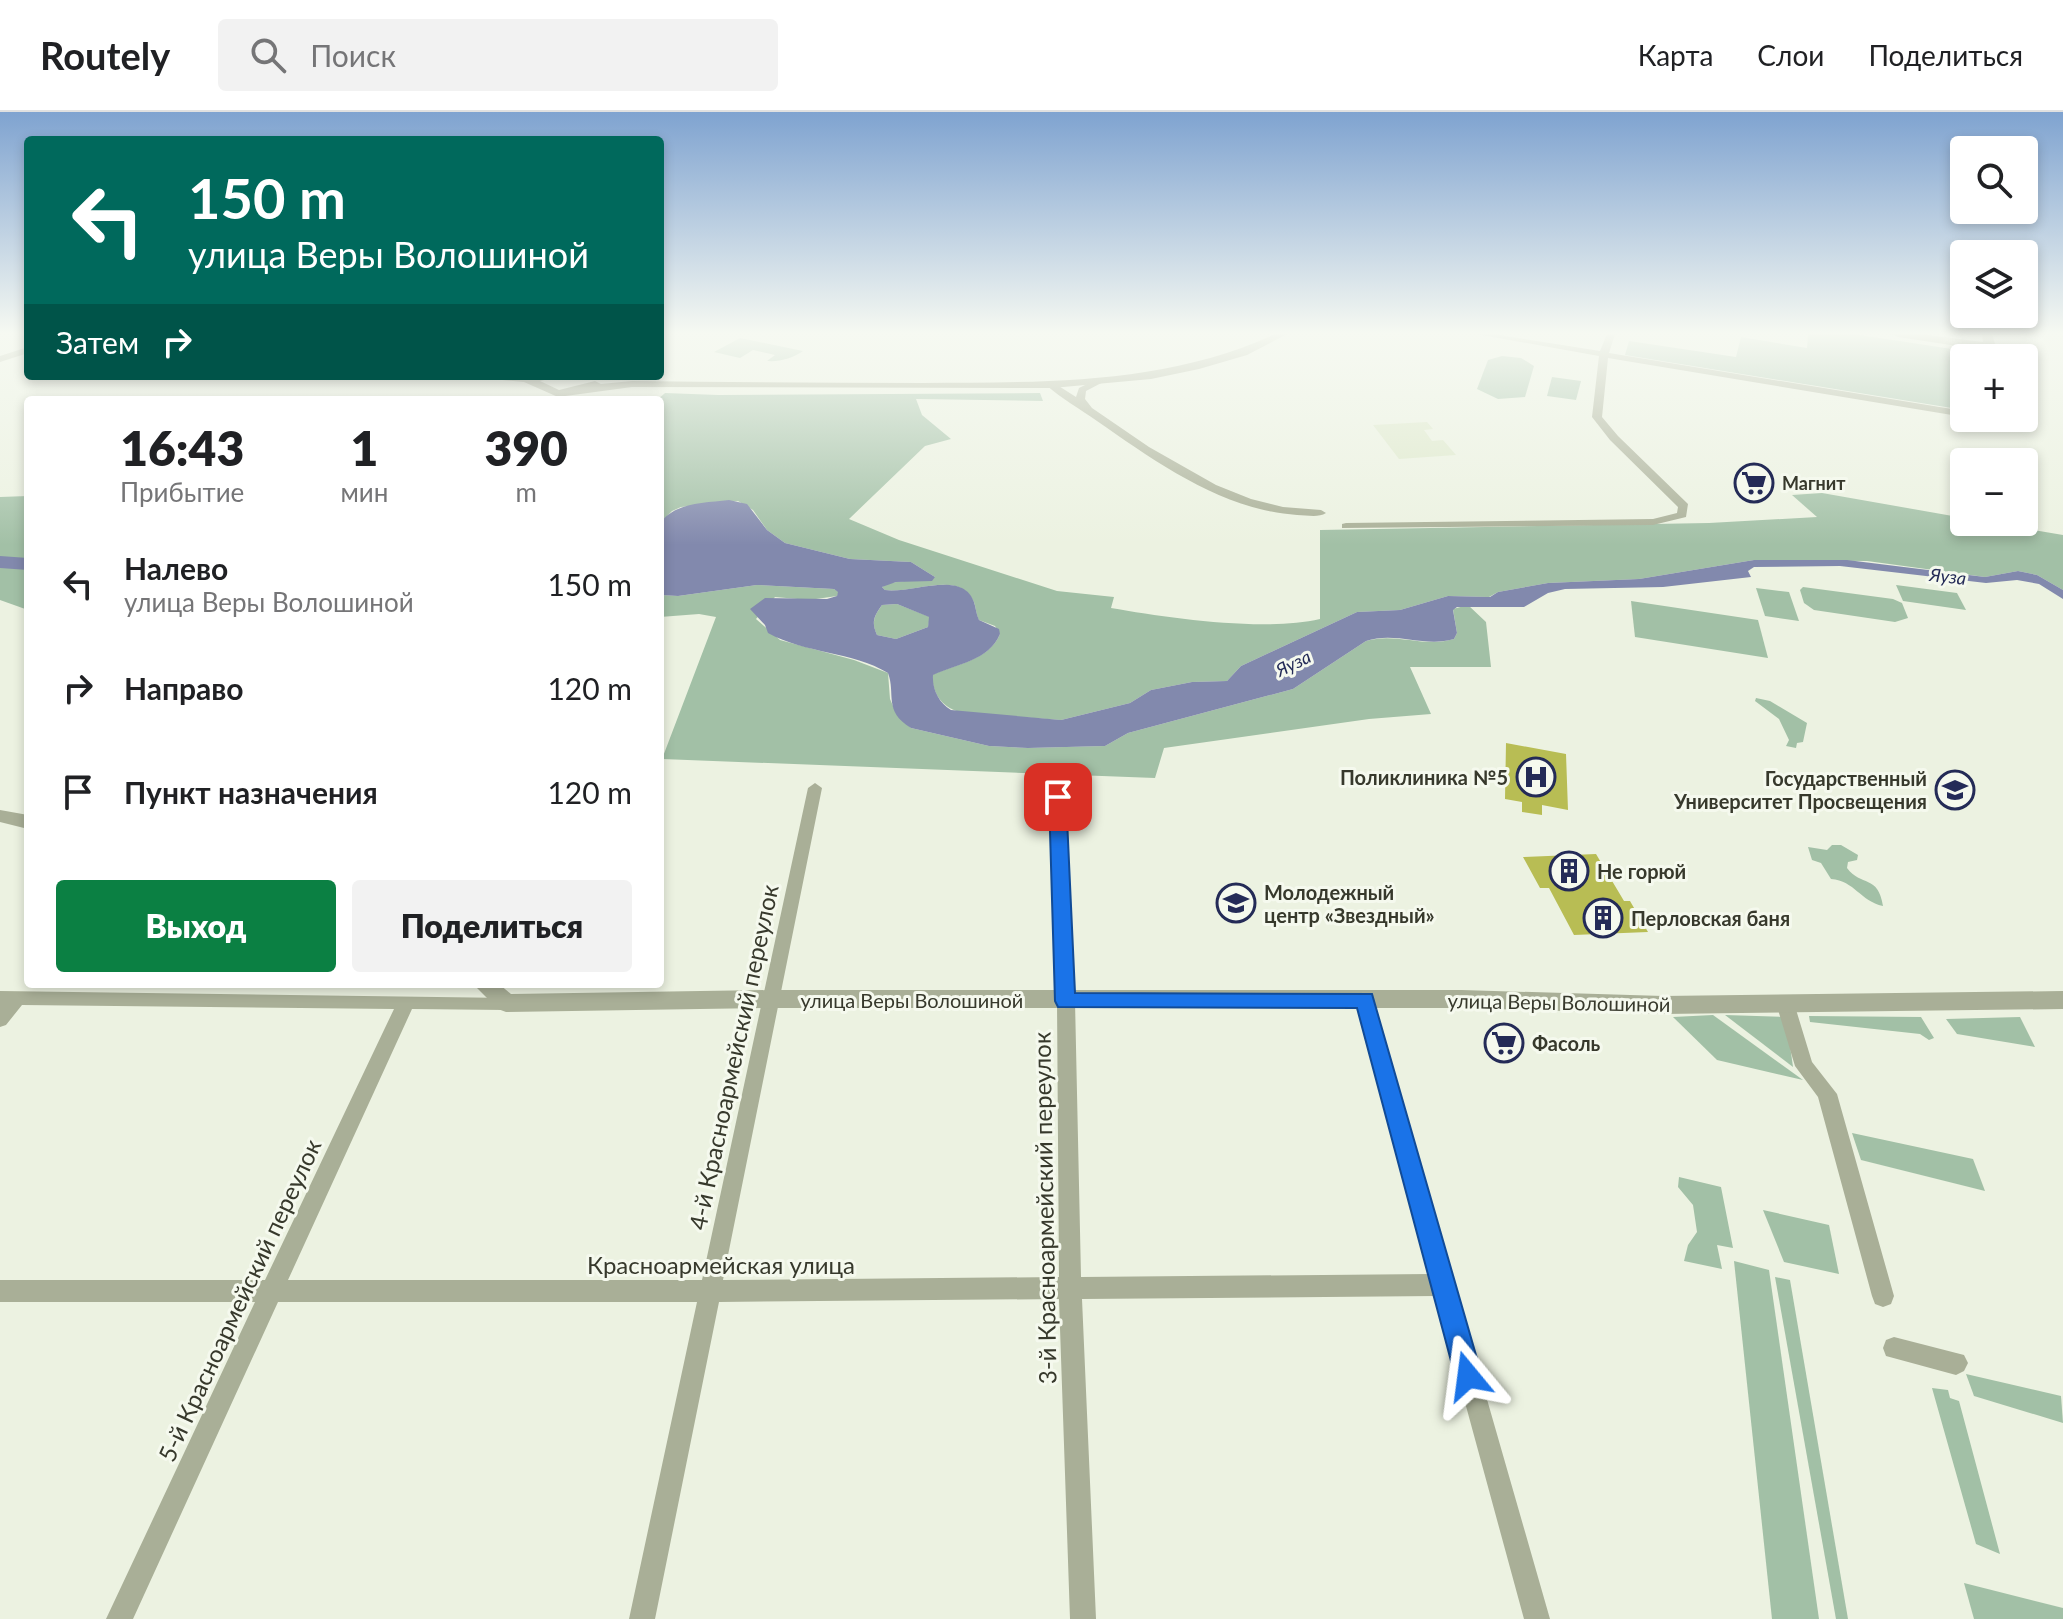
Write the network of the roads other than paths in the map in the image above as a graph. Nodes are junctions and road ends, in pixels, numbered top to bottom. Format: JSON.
{"nodes":[{"id":1,"x":1081,"y":404,"type":"edge"},
{"id":2,"x":1084,"y":404,"type":"edge"},
{"id":3,"x":1597,"y":404,"type":"edge"},
{"id":4,"x":1907,"y":404,"type":"edge"},
{"id":5,"x":1087,"y":408,"type":"junction"},
{"id":6,"x":1950,"y":412,"type":"edge"},
{"id":7,"x":1321,"y":513,"type":"dead end"},
{"id":8,"x":1346,"y":526,"type":"dead end"},
{"id":9,"x":815,"y":788,"type":"dead end"},
{"id":10,"x":1058,"y":797,"type":"dead end"},
{"id":11,"x":0,"y":816,"type":"edge"},
{"id":12,"x":24,"y":821,"type":"edge"},
{"id":13,"x":489,"y":988,"type":"edge"},
{"id":14,"x":8,"y":998,"type":"edge"},
{"id":15,"x":771,"y":999,"type":"junction"},
{"id":16,"x":1365,"y":1000,"type":"junction"},
{"id":17,"x":2063,"y":1000,"type":"edge"},
{"id":18,"x":1066,"y":1001,"type":"junction"},
{"id":19,"x":406,"y":1002,"type":"junction"},
{"id":20,"x":506,"y":1003,"type":"junction"},
{"id":21,"x":1785,"y":1003,"type":"junction"},
{"id":22,"x":0,"y":1020,"type":"edge"},
{"id":23,"x":1443,"y":1285,"type":"junction"},
{"id":24,"x":1070,"y":1287,"type":"junction"},
{"id":25,"x":0,"y":1291,"type":"edge"},
{"id":26,"x":272,"y":1291,"type":"junction"},
{"id":27,"x":711,"y":1291,"type":"junction"},
{"id":28,"x":1883,"y":1296,"type":"dead end"},
{"id":29,"x":1894,"y":1348,"type":"dead end"},
{"id":30,"x":1956,"y":1363,"type":"dead end"},
{"id":31,"x":119,"y":1619,"type":"edge"},
{"id":32,"x":642,"y":1619,"type":"edge"},
{"id":33,"x":1083,"y":1619,"type":"edge"},
{"id":34,"x":1537,"y":1619,"type":"edge"}],
"edges":[{"from":1,"to":5,"type":"street"},
{"from":2,"to":5,"type":"street"},
{"from":3,"to":8,"type":"street"},
{"from":4,"to":6,"type":"street"},
{"from":5,"to":7,"type":"street"},
{"from":9,"to":15,"type":"street","name":"4-й Красноармейский переулок"},
{"from":10,"to":18,"type":"street","name":"3-й Красноармейский переулок"},
{"from":11,"to":12,"type":"street"},
{"from":13,"to":20,"type":"street"},
{"from":14,"to":19,"type":"street","name":"улица Веры Волошиной"},
{"from":14,"to":22,"type":"street"},
{"from":15,"to":18,"type":"street","name":"улица Веры Волошиной"},
{"from":15,"to":20,"type":"street","name":"улица Веры Волошиной"},
{"from":15,"to":27,"type":"street","name":"4-й Красноармейский переулок"},
{"from":16,"to":18,"type":"street","name":"улица Веры Волошиной"},
{"from":16,"to":21,"type":"street","name":"улица Веры Волошиной"},
{"from":16,"to":23,"type":"street"},
{"from":17,"to":21,"type":"street","name":"улица Веры Волошиной"},
{"from":18,"to":24,"type":"street","name":"3-й Красноармейский переулок"},
{"from":19,"to":20,"type":"street","name":"улица Веры Волошиной"},
{"from":19,"to":26,"type":"street","name":"5-й Красноармейский переулок"},
{"from":21,"to":28,"type":"street"},
{"from":23,"to":24,"type":"street","name":"Красноармейская улица"},
{"from":23,"to":34,"type":"street"},
{"from":24,"to":27,"type":"street","name":"Красноармейская улица"},
{"from":24,"to":33,"type":"street","name":"3-й Красноармейский переулок"},
{"from":25,"to":26,"type":"street","name":"Красноармейская улица"},
{"from":26,"to":27,"type":"street","name":"Красноармейская улица"},
{"from":26,"to":31,"type":"street","name":"5-й Красноармейский переулок"},
{"from":27,"to":32,"type":"street","name":"4-й Красноармейский переулок"},
{"from":29,"to":30,"type":"street"}]}
